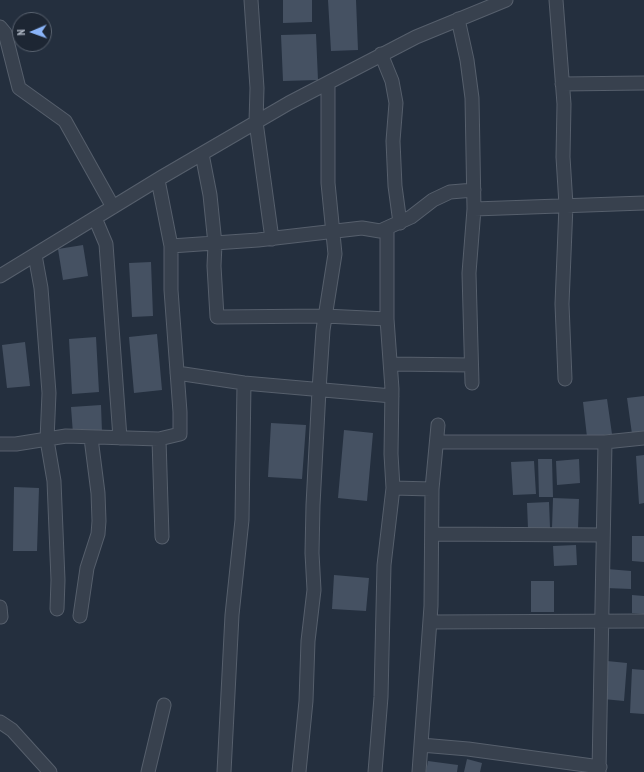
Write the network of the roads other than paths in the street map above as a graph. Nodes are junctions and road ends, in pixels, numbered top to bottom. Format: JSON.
{"nodes":[{"id":1,"x":251,"y":0,"type":"edge"},
{"id":2,"x":506,"y":0,"type":"edge"},
{"id":3,"x":556,"y":0,"type":"edge"},
{"id":4,"x":458,"y":20,"type":"junction"},
{"id":5,"x":0,"y":27,"type":"edge"},
{"id":6,"x":381,"y":54,"type":"junction"},
{"id":7,"x":644,"y":83,"type":"edge"},
{"id":8,"x":328,"y":84,"type":"junction"},
{"id":9,"x":562,"y":84,"type":"junction"},
{"id":10,"x":256,"y":122,"type":"junction"},
{"id":11,"x":202,"y":154,"type":"junction"},
{"id":12,"x":158,"y":180,"type":"junction"},
{"id":13,"x":474,"y":190,"type":"junction"},
{"id":14,"x":644,"y":203,"type":"edge"},
{"id":15,"x":566,"y":205,"type":"junction"},
{"id":16,"x":113,"y":207,"type":"junction"},
{"id":17,"x":474,"y":209,"type":"junction"},
{"id":18,"x":95,"y":218,"type":"junction"},
{"id":19,"x":400,"y":223,"type":"junction"},
{"id":20,"x":387,"y":229,"type":"junction"},
{"id":21,"x":333,"y":233,"type":"junction"},
{"id":22,"x":272,"y":239,"type":"junction"},
{"id":23,"x":215,"y":244,"type":"junction"},
{"id":24,"x":171,"y":246,"type":"junction"},
{"id":25,"x":35,"y":255,"type":"junction"},
{"id":26,"x":0,"y":276,"type":"edge"},
{"id":27,"x":325,"y":316,"type":"junction"},
{"id":28,"x":387,"y":319,"type":"junction"},
{"id":29,"x":391,"y":364,"type":"junction"},
{"id":30,"x":471,"y":365,"type":"junction"},
{"id":31,"x":177,"y":374,"type":"junction"},
{"id":32,"x":565,"y":379,"type":"dead end"},
{"id":33,"x":244,"y":383,"type":"junction"},
{"id":34,"x":472,"y":383,"type":"dead end"},
{"id":35,"x":319,"y":390,"type":"junction"},
{"id":36,"x":392,"y":396,"type":"junction"},
{"id":37,"x":438,"y":425,"type":"dead end"},
{"id":38,"x":91,"y":438,"type":"junction"},
{"id":39,"x":120,"y":438,"type":"junction"},
{"id":40,"x":644,"y":438,"type":"edge"},
{"id":41,"x":159,"y":439,"type":"junction"},
{"id":42,"x":48,"y":440,"type":"junction"},
{"id":43,"x":437,"y":442,"type":"junction"},
{"id":44,"x":605,"y":442,"type":"junction"},
{"id":45,"x":0,"y":444,"type":"edge"},
{"id":46,"x":393,"y":488,"type":"junction"},
{"id":47,"x":432,"y":489,"type":"junction"},
{"id":48,"x":432,"y":534,"type":"junction"},
{"id":49,"x":603,"y":535,"type":"junction"},
{"id":50,"x":162,"y":537,"type":"dead end"},
{"id":51,"x":0,"y":607,"type":"edge"},
{"id":52,"x":57,"y":609,"type":"dead end"},
{"id":53,"x":80,"y":616,"type":"dead end"},
{"id":54,"x":0,"y":617,"type":"edge"},
{"id":55,"x":644,"y":621,"type":"edge"},
{"id":56,"x":430,"y":622,"type":"junction"},
{"id":57,"x":600,"y":622,"type":"junction"},
{"id":58,"x":164,"y":705,"type":"dead end"},
{"id":59,"x":0,"y":722,"type":"edge"},
{"id":60,"x":421,"y":745,"type":"junction"},
{"id":61,"x":599,"y":770,"type":"edge"},
{"id":62,"x":50,"y":772,"type":"edge"},
{"id":63,"x":148,"y":772,"type":"edge"},
{"id":64,"x":224,"y":772,"type":"edge"},
{"id":65,"x":299,"y":772,"type":"edge"},
{"id":66,"x":375,"y":772,"type":"edge"},
{"id":67,"x":419,"y":772,"type":"edge"}],
"edges":[{"from":1,"to":10,"type":"street"},
{"from":2,"to":4,"type":"street"},
{"from":3,"to":9,"type":"street"},
{"from":4,"to":6,"type":"street"},
{"from":4,"to":13,"type":"street"},
{"from":5,"to":16,"type":"street"},
{"from":6,"to":8,"type":"street"},
{"from":6,"to":19,"type":"street"},
{"from":7,"to":9,"type":"street"},
{"from":8,"to":10,"type":"street"},
{"from":8,"to":21,"type":"street"},
{"from":9,"to":15,"type":"street"},
{"from":10,"to":11,"type":"street"},
{"from":10,"to":22,"type":"street"},
{"from":11,"to":12,"type":"street"},
{"from":11,"to":23,"type":"street"},
{"from":12,"to":16,"type":"street"},
{"from":12,"to":24,"type":"street"},
{"from":13,"to":17,"type":"street"},
{"from":13,"to":19,"type":"street"},
{"from":14,"to":15,"type":"street"},
{"from":15,"to":17,"type":"street"},
{"from":15,"to":32,"type":"street"},
{"from":16,"to":18,"type":"street"},
{"from":17,"to":30,"type":"street"},
{"from":18,"to":25,"type":"street"},
{"from":18,"to":39,"type":"street"},
{"from":19,"to":20,"type":"street"},
{"from":20,"to":21,"type":"street"},
{"from":20,"to":28,"type":"street"},
{"from":21,"to":22,"type":"street"},
{"from":21,"to":27,"type":"street"},
{"from":22,"to":23,"type":"street"},
{"from":23,"to":24,"type":"street"},
{"from":23,"to":27,"type":"street"},
{"from":24,"to":31,"type":"street"},
{"from":25,"to":26,"type":"street"},
{"from":25,"to":42,"type":"street"},
{"from":27,"to":28,"type":"street"},
{"from":27,"to":35,"type":"street"},
{"from":28,"to":29,"type":"street"},
{"from":29,"to":30,"type":"street"},
{"from":29,"to":36,"type":"street"},
{"from":30,"to":34,"type":"street"},
{"from":31,"to":33,"type":"street"},
{"from":31,"to":41,"type":"street"},
{"from":33,"to":35,"type":"street"},
{"from":33,"to":64,"type":"street"},
{"from":35,"to":36,"type":"street"},
{"from":35,"to":65,"type":"street"},
{"from":36,"to":46,"type":"street"},
{"from":37,"to":43,"type":"street"},
{"from":38,"to":39,"type":"street"},
{"from":38,"to":42,"type":"street"},
{"from":38,"to":53,"type":"street"},
{"from":39,"to":41,"type":"street"},
{"from":40,"to":44,"type":"street"},
{"from":41,"to":50,"type":"street"},
{"from":42,"to":45,"type":"street"},
{"from":42,"to":52,"type":"street"},
{"from":43,"to":44,"type":"street"},
{"from":43,"to":47,"type":"street"},
{"from":44,"to":49,"type":"street"},
{"from":46,"to":47,"type":"street"},
{"from":46,"to":66,"type":"street"},
{"from":47,"to":48,"type":"street"},
{"from":48,"to":49,"type":"street"},
{"from":48,"to":56,"type":"street"},
{"from":49,"to":57,"type":"street"},
{"from":51,"to":54,"type":"street"},
{"from":55,"to":57,"type":"street"},
{"from":56,"to":57,"type":"street"},
{"from":56,"to":60,"type":"street"},
{"from":57,"to":61,"type":"street"},
{"from":58,"to":63,"type":"street"},
{"from":59,"to":62,"type":"street"},
{"from":60,"to":61,"type":"street"},
{"from":60,"to":67,"type":"street"}]}
